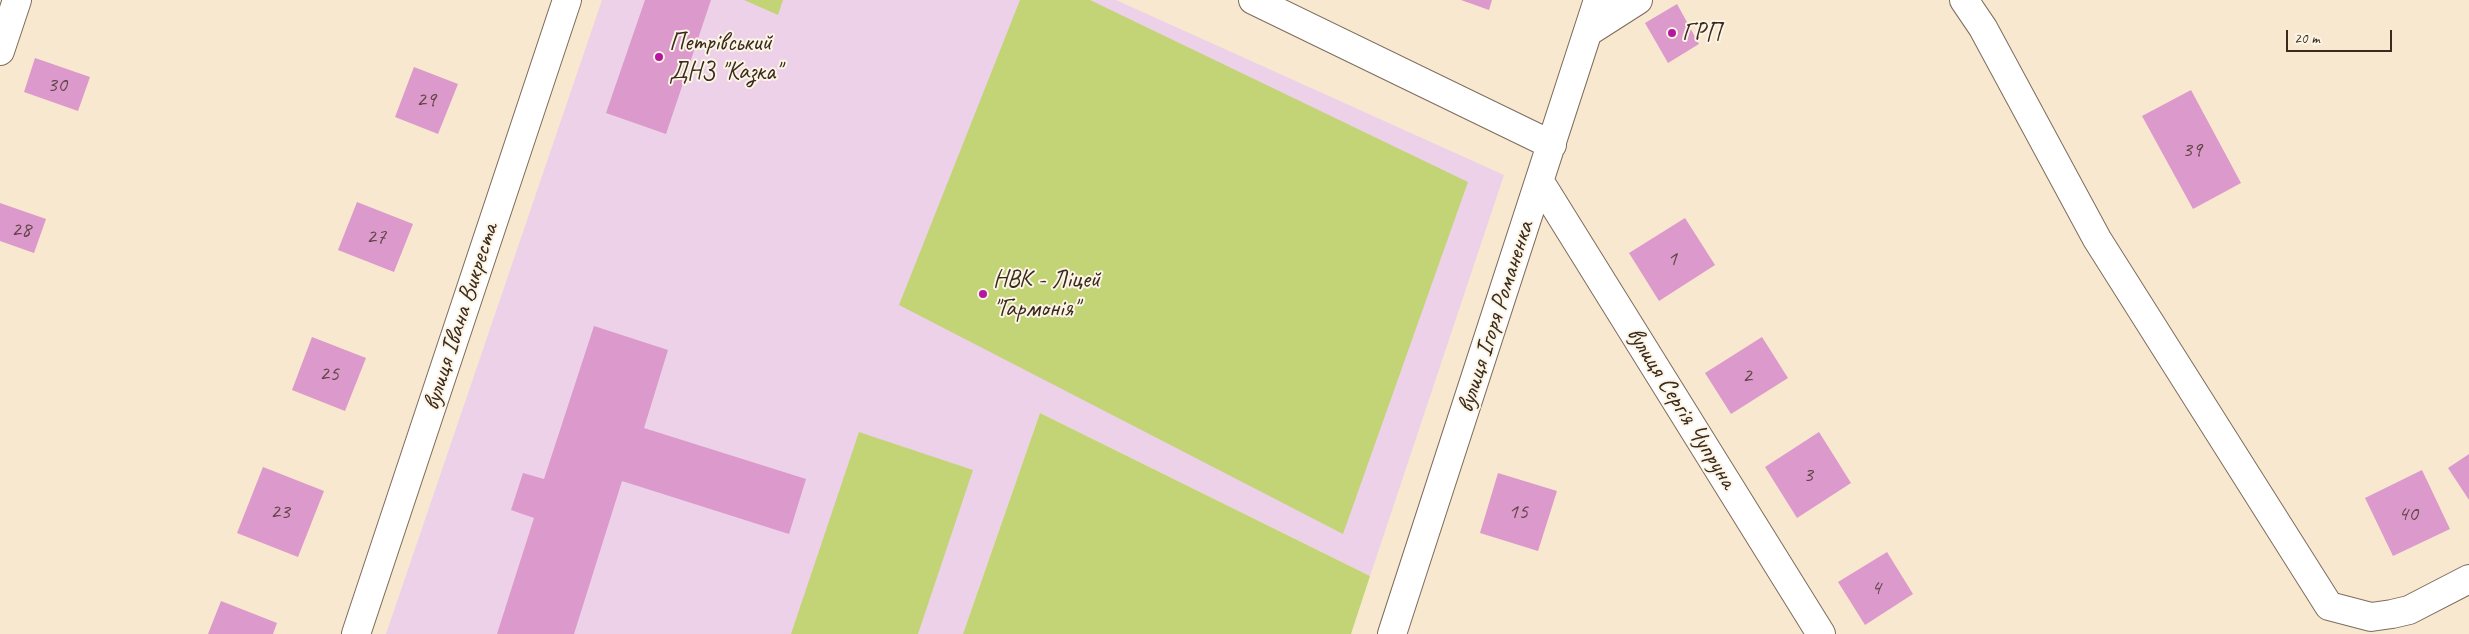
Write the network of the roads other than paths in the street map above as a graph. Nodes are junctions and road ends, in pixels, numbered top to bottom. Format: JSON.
{"nodes":[{"id":1,"x":17,"y":0,"type":"edge"},
{"id":2,"x":567,"y":0,"type":"edge"},
{"id":3,"x":1253,"y":0,"type":"edge"},
{"id":4,"x":1598,"y":0,"type":"edge"},
{"id":5,"x":1638,"y":0,"type":"edge"},
{"id":6,"x":1964,"y":0,"type":"edge"},
{"id":7,"x":1588,"y":32,"type":"junction"},
{"id":8,"x":0,"y":51,"type":"edge"},
{"id":9,"x":1552,"y":145,"type":"junction"},
{"id":10,"x":1540,"y":182,"type":"junction"},
{"id":11,"x":2469,"y":579,"type":"edge"},
{"id":12,"x":356,"y":634,"type":"edge"},
{"id":13,"x":1392,"y":634,"type":"edge"},
{"id":14,"x":1821,"y":634,"type":"edge"}],
"edges":[{"from":1,"to":8,"type":"street"},
{"from":2,"to":12,"type":"street","name":"вулиця Івана Викреста"},
{"from":3,"to":9,"type":"street"},
{"from":4,"to":7,"type":"street","name":"вулиця Ігоря Романенка"},
{"from":5,"to":7,"type":"street"},
{"from":6,"to":11,"type":"street"},
{"from":7,"to":9,"type":"street","name":"вулиця Ігоря Романенка"},
{"from":9,"to":10,"type":"street","name":"вулиця Ігоря Романенка"},
{"from":10,"to":13,"type":"street","name":"вулиця Ігоря Романенка"},
{"from":10,"to":14,"type":"street","name":"вулиця Сергія Чупруна"}]}
